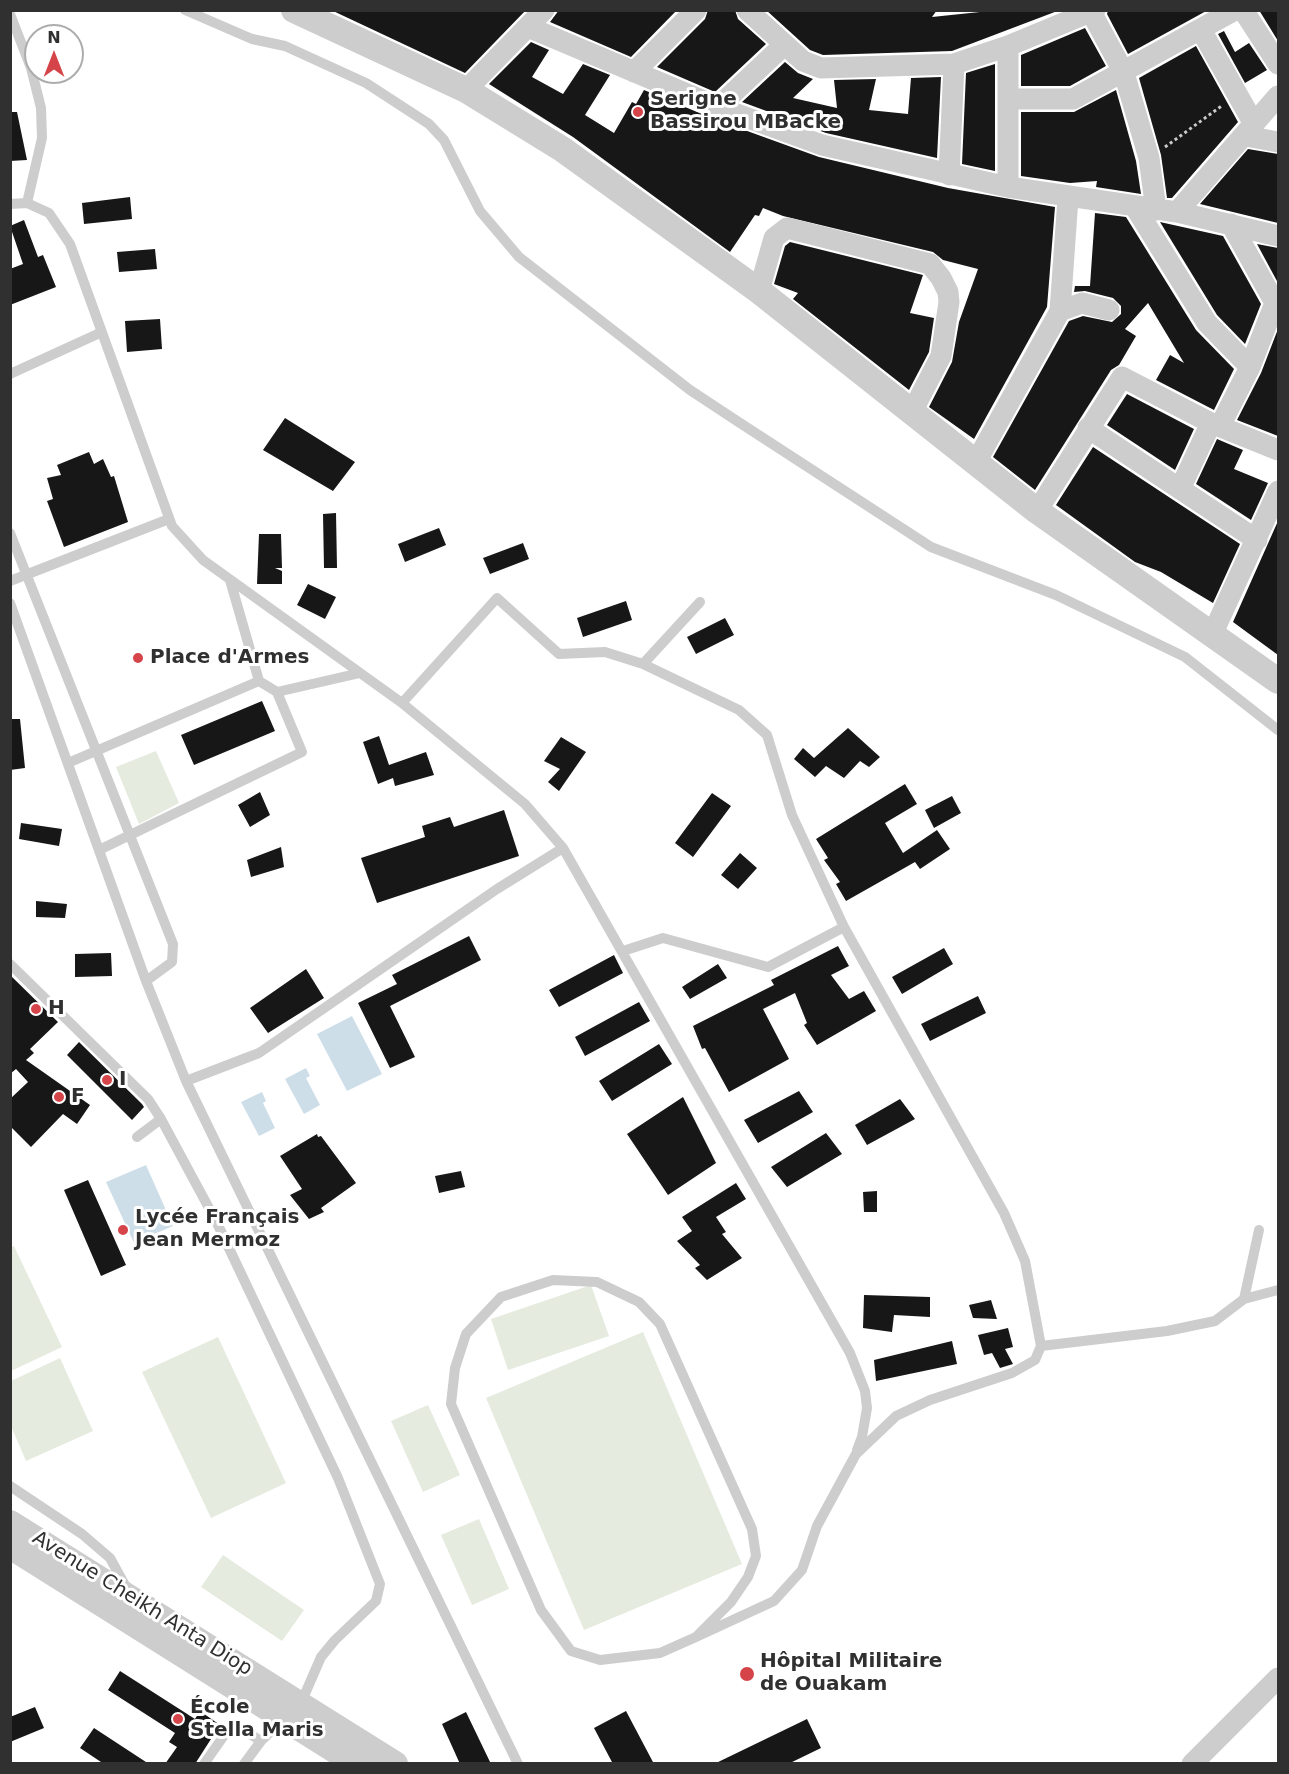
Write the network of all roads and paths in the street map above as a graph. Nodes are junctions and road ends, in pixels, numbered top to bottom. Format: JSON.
{"nodes":[{"id":1,"x":185,"y":10,"type":"edge"},
{"id":2,"x":294,"y":10,"type":"edge"},
{"id":3,"x":696,"y":10,"type":"edge"},
{"id":4,"x":747,"y":10,"type":"edge"},
{"id":5,"x":1235,"y":10,"type":"edge"},
{"id":6,"x":1243,"y":10,"type":"edge"},
{"id":7,"x":1092,"y":11,"type":"edge"},
{"id":8,"x":10,"y":14,"type":"edge"},
{"id":9,"x":538,"y":15,"type":"edge"},
{"id":10,"x":1201,"y":30,"type":"junction"},
{"id":11,"x":784,"y":45,"type":"junction"},
{"id":12,"x":1008,"y":46,"type":"junction"},
{"id":13,"x":954,"y":64,"type":"junction"},
{"id":14,"x":1278,"y":64,"type":"edge"},
{"id":15,"x":634,"y":72,"type":"junction"},
{"id":16,"x":1124,"y":73,"type":"junction"},
{"id":17,"x":466,"y":90,"type":"junction"},
{"id":18,"x":1237,"y":94,"type":"junction"},
{"id":19,"x":1278,"y":96,"type":"edge"},
{"id":20,"x":1009,"y":99,"type":"junction"},
{"id":21,"x":718,"y":107,"type":"junction"},
{"id":22,"x":1250,"y":130,"type":"junction"},
{"id":23,"x":1278,"y":142,"type":"edge"},
{"id":24,"x":1149,"y":158,"type":"junction"},
{"id":25,"x":949,"y":175,"type":"junction"},
{"id":26,"x":1008,"y":187,"type":"junction"},
{"id":27,"x":1068,"y":198,"type":"junction"},
{"id":28,"x":27,"y":202,"type":"junction"},
{"id":29,"x":10,"y":204,"type":"edge"},
{"id":30,"x":1156,"y":210,"type":"junction"},
{"id":31,"x":1231,"y":224,"type":"junction"},
{"id":32,"x":1278,"y":236,"type":"edge"},
{"id":33,"x":759,"y":291,"type":"junction"},
{"id":34,"x":1109,"y":310,"type":"dead end"},
{"id":35,"x":1060,"y":311,"type":"junction"},
{"id":36,"x":102,"y":332,"type":"junction"},
{"id":37,"x":1250,"y":368,"type":"junction"},
{"id":38,"x":10,"y":374,"type":"edge"},
{"id":39,"x":912,"y":412,"type":"junction"},
{"id":40,"x":1216,"y":424,"type":"junction"},
{"id":41,"x":1088,"y":428,"type":"junction"},
{"id":42,"x":1278,"y":450,"type":"edge"},
{"id":43,"x":976,"y":462,"type":"junction"},
{"id":44,"x":1180,"y":489,"type":"junction"},
{"id":45,"x":1278,"y":491,"type":"edge"},
{"id":46,"x":1037,"y":511,"type":"junction"},
{"id":47,"x":169,"y":519,"type":"junction"},
{"id":48,"x":10,"y":533,"type":"edge"},
{"id":49,"x":1257,"y":540,"type":"junction"},
{"id":50,"x":25,"y":575,"type":"junction"},
{"id":51,"x":230,"y":580,"type":"junction"},
{"id":52,"x":10,"y":581,"type":"edge"},
{"id":53,"x":700,"y":602,"type":"dead end"},
{"id":54,"x":10,"y":603,"type":"edge"},
{"id":55,"x":14,"y":624,"type":"edge"},
{"id":56,"x":1212,"y":635,"type":"junction"},
{"id":57,"x":643,"y":664,"type":"junction"},
{"id":58,"x":360,"y":673,"type":"junction"},
{"id":59,"x":259,"y":681,"type":"junction"},
{"id":60,"x":1278,"y":681,"type":"edge"},
{"id":61,"x":277,"y":692,"type":"junction"},
{"id":62,"x":402,"y":703,"type":"junction"},
{"id":63,"x":1278,"y":730,"type":"edge"},
{"id":64,"x":96,"y":751,"type":"junction"},
{"id":65,"x":68,"y":763,"type":"junction"},
{"id":66,"x":130,"y":835,"type":"junction"},
{"id":67,"x":563,"y":848,"type":"junction"},
{"id":68,"x":99,"y":850,"type":"junction"},
{"id":69,"x":844,"y":927,"type":"junction"},
{"id":70,"x":623,"y":951,"type":"junction"},
{"id":71,"x":10,"y":964,"type":"edge"},
{"id":72,"x":146,"y":981,"type":"junction"},
{"id":73,"x":186,"y":1081,"type":"junction"},
{"id":74,"x":161,"y":1119,"type":"junction"},
{"id":75,"x":137,"y":1137,"type":"dead end"},
{"id":76,"x":1259,"y":1230,"type":"dead end"},
{"id":77,"x":1278,"y":1290,"type":"edge"},
{"id":78,"x":1244,"y":1299,"type":"junction"},
{"id":79,"x":1041,"y":1346,"type":"junction"},
{"id":80,"x":856,"y":1454,"type":"junction"},
{"id":81,"x":10,"y":1486,"type":"edge"},
{"id":82,"x":10,"y":1523,"type":"edge"},
{"id":83,"x":10,"y":1546,"type":"edge"},
{"id":84,"x":130,"y":1598,"type":"junction"},
{"id":85,"x":696,"y":1637,"type":"junction"},
{"id":86,"x":1277,"y":1681,"type":"edge"},
{"id":87,"x":293,"y":1710,"type":"junction"},
{"id":88,"x":261,"y":1741,"type":"junction"},
{"id":89,"x":1205,"y":1760,"type":"edge"},
{"id":90,"x":204,"y":1764,"type":"edge"},
{"id":91,"x":244,"y":1764,"type":"edge"},
{"id":92,"x":357,"y":1764,"type":"edge"},
{"id":93,"x":395,"y":1764,"type":"edge"},
{"id":94,"x":518,"y":1764,"type":"edge"}],
"edges":[{"from":1,"to":63,"type":"lane"},
{"from":2,"to":17,"type":"street"},
{"from":3,"to":15,"type":"street"},
{"from":4,"to":11,"type":"street"},
{"from":5,"to":10,"type":"street"},
{"from":6,"to":14,"type":"street"},
{"from":7,"to":12,"type":"street"},
{"from":7,"to":16,"type":"street"},
{"from":8,"to":28,"type":"lane"},
{"from":9,"to":15,"type":"street"},
{"from":9,"to":17,"type":"street"},
{"from":10,"to":16,"type":"street"},
{"from":10,"to":18,"type":"street"},
{"from":11,"to":13,"type":"street"},
{"from":11,"to":21,"type":"street"},
{"from":12,"to":13,"type":"street"},
{"from":12,"to":20,"type":"street"},
{"from":13,"to":25,"type":"street"},
{"from":15,"to":21,"type":"street"},
{"from":16,"to":20,"type":"street"},
{"from":16,"to":24,"type":"street"},
{"from":17,"to":33,"type":"street"},
{"from":18,"to":22,"type":"street"},
{"from":18,"to":24,"type":"path"},
{"from":19,"to":22,"type":"street"},
{"from":20,"to":26,"type":"street"},
{"from":21,"to":25,"type":"street"},
{"from":22,"to":23,"type":"street"},
{"from":22,"to":30,"type":"street"},
{"from":24,"to":30,"type":"street"},
{"from":25,"to":26,"type":"street"},
{"from":26,"to":27,"type":"street"},
{"from":27,"to":30,"type":"street"},
{"from":27,"to":35,"type":"street"},
{"from":28,"to":29,"type":"lane"},
{"from":28,"to":36,"type":"lane"},
{"from":30,"to":31,"type":"street"},
{"from":30,"to":37,"type":"street"},
{"from":31,"to":32,"type":"street"},
{"from":31,"to":37,"type":"street"},
{"from":33,"to":39,"type":"street"},
{"from":33,"to":39,"type":"street"},
{"from":34,"to":35,"type":"street"},
{"from":35,"to":43,"type":"street"},
{"from":36,"to":38,"type":"lane"},
{"from":36,"to":47,"type":"lane"},
{"from":37,"to":40,"type":"street"},
{"from":39,"to":43,"type":"street"},
{"from":40,"to":41,"type":"street"},
{"from":40,"to":42,"type":"street"},
{"from":40,"to":44,"type":"street"},
{"from":41,"to":44,"type":"street"},
{"from":41,"to":46,"type":"street"},
{"from":43,"to":46,"type":"street"},
{"from":44,"to":49,"type":"street"},
{"from":45,"to":49,"type":"street"},
{"from":46,"to":56,"type":"street"},
{"from":47,"to":50,"type":"lane"},
{"from":47,"to":51,"type":"lane"},
{"from":48,"to":50,"type":"lane"},
{"from":49,"to":56,"type":"street"},
{"from":50,"to":52,"type":"lane"},
{"from":50,"to":64,"type":"lane"},
{"from":51,"to":58,"type":"lane"},
{"from":51,"to":59,"type":"lane"},
{"from":53,"to":57,"type":"lane"},
{"from":54,"to":55,"type":"lane"},
{"from":55,"to":65,"type":"lane"},
{"from":56,"to":60,"type":"street"},
{"from":57,"to":62,"type":"lane"},
{"from":57,"to":69,"type":"lane"},
{"from":58,"to":61,"type":"lane"},
{"from":58,"to":62,"type":"lane"},
{"from":59,"to":61,"type":"lane"},
{"from":59,"to":64,"type":"lane"},
{"from":61,"to":66,"type":"lane"},
{"from":62,"to":67,"type":"lane"},
{"from":64,"to":65,"type":"lane"},
{"from":64,"to":66,"type":"lane"},
{"from":65,"to":68,"type":"lane"},
{"from":66,"to":68,"type":"lane"},
{"from":66,"to":72,"type":"lane"},
{"from":67,"to":70,"type":"lane"},
{"from":67,"to":73,"type":"lane"},
{"from":68,"to":72,"type":"lane"},
{"from":69,"to":70,"type":"lane"},
{"from":69,"to":79,"type":"lane"},
{"from":70,"to":80,"type":"lane"},
{"from":71,"to":74,"type":"lane"},
{"from":72,"to":73,"type":"lane"},
{"from":73,"to":94,"type":"lane"},
{"from":74,"to":75,"type":"lane"},
{"from":74,"to":87,"type":"lane"},
{"from":76,"to":78,"type":"lane"},
{"from":77,"to":78,"type":"lane"},
{"from":78,"to":79,"type":"lane"},
{"from":79,"to":80,"type":"lane"},
{"from":80,"to":85,"type":"lane"},
{"from":81,"to":84,"type":"lane"},
{"from":82,"to":84,"type":"street","name":"Avenue Cheikh Anta Diop"},
{"from":83,"to":87,"type":"street","name":"Avenue Cheikh Anta Diop"},
{"from":84,"to":87,"type":"street","name":"Avenue Cheikh Anta Diop"},
{"from":85,"to":85,"type":"lane"},
{"from":86,"to":89,"type":"street"},
{"from":87,"to":88,"type":"lane"},
{"from":87,"to":92,"type":"street","name":"Avenue Cheikh Anta Diop"},
{"from":87,"to":93,"type":"street","name":"Avenue Cheikh Anta Diop"},
{"from":88,"to":90,"type":"lane"},
{"from":88,"to":91,"type":"lane"}]}
